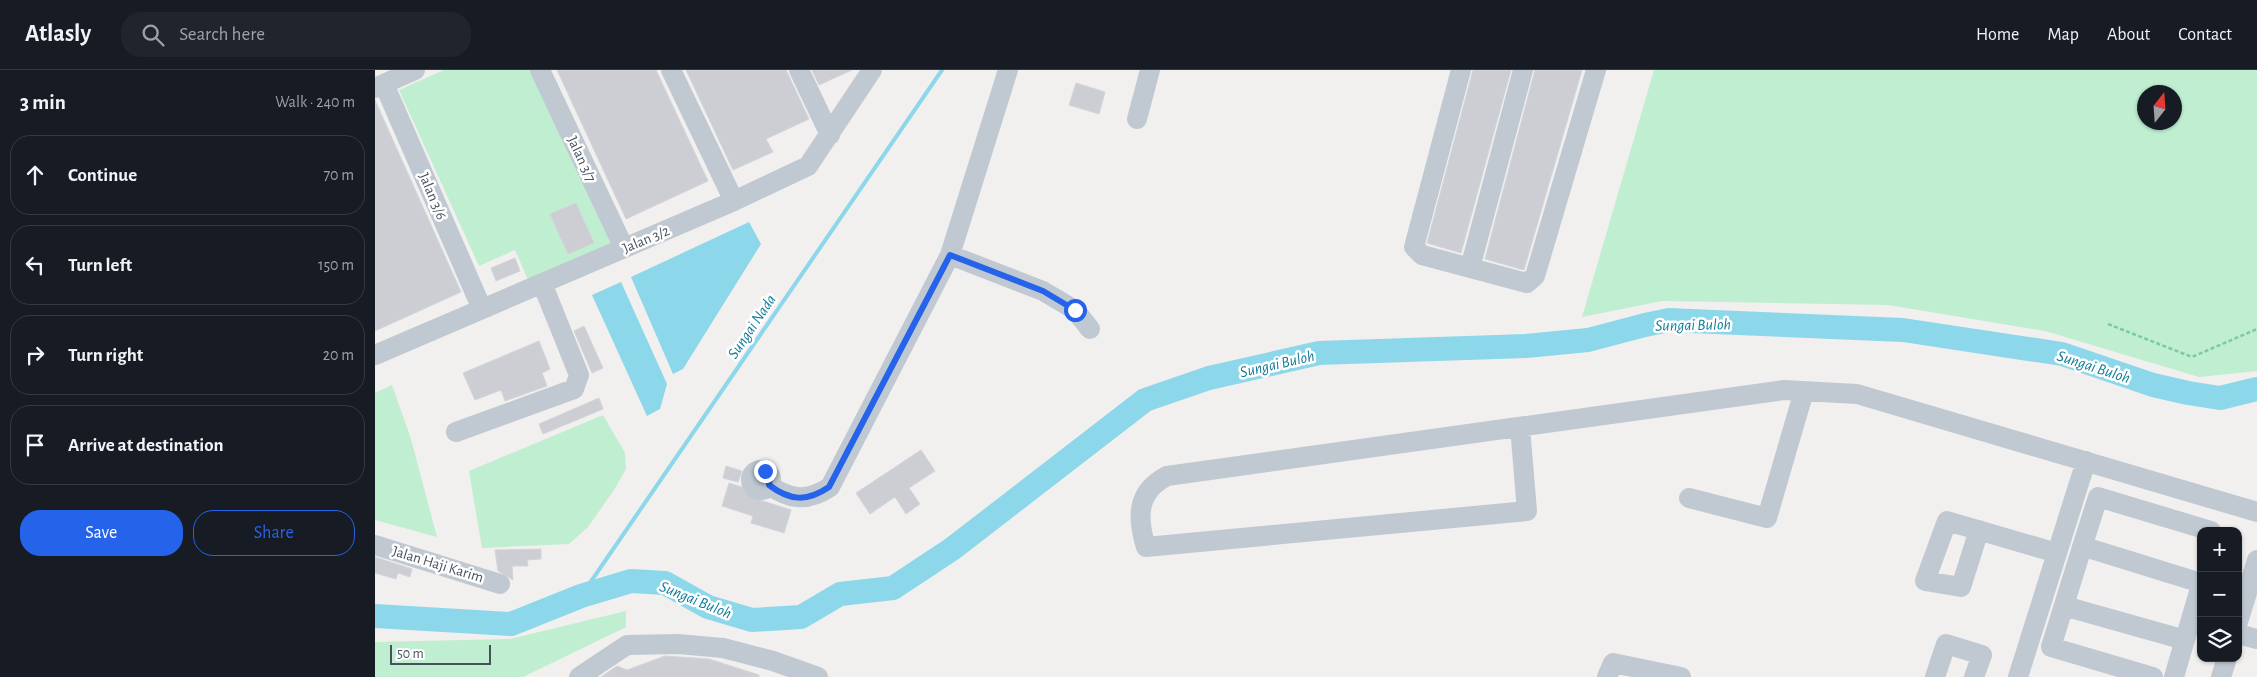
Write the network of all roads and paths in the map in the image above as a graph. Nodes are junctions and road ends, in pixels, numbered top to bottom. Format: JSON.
{"nodes":[{"id":1,"x":415,"y":70,"type":"edge"},
{"id":2,"x":540,"y":70,"type":"edge"},
{"id":3,"x":671,"y":70,"type":"edge"},
{"id":4,"x":799,"y":70,"type":"edge"},
{"id":5,"x":1008,"y":70,"type":"edge"},
{"id":6,"x":1150,"y":70,"type":"edge"},
{"id":7,"x":1461,"y":70,"type":"edge"},
{"id":8,"x":1523,"y":70,"type":"edge"},
{"id":9,"x":1596,"y":70,"type":"edge"},
{"id":10,"x":870,"y":71,"type":"edge"},
{"id":11,"x":379,"y":86,"type":"edge"},
{"id":12,"x":1137,"y":119,"type":"dead end"},
{"id":13,"x":830,"y":135,"type":"junction"},
{"id":14,"x":734,"y":201,"type":"junction"},
{"id":15,"x":624,"y":248,"type":"junction"},
{"id":16,"x":950,"y":255,"type":"junction"},
{"id":17,"x":1470,"y":268,"type":"junction"},
{"id":18,"x":542,"y":283,"type":"junction"},
{"id":19,"x":481,"y":309,"type":"junction"},
{"id":20,"x":2108,"y":324,"type":"dead end"},
{"id":21,"x":1090,"y":329,"type":"dead end"},
{"id":22,"x":2257,"y":329,"type":"edge"},
{"id":23,"x":375,"y":355,"type":"edge"},
{"id":24,"x":1804,"y":391,"type":"junction"},
{"id":25,"x":1520,"y":427,"type":"junction"},
{"id":26,"x":456,"y":432,"type":"dead end"},
{"id":27,"x":2086,"y":461,"type":"junction"},
{"id":28,"x":769,"y":485,"type":"dead end"},
{"id":29,"x":1689,"y":498,"type":"dead end"},
{"id":30,"x":2224,"y":502,"type":"junction"},
{"id":31,"x":2257,"y":512,"type":"edge"},
{"id":32,"x":2198,"y":527,"type":"edge"},
{"id":33,"x":2217,"y":527,"type":"edge"},
{"id":34,"x":1979,"y":530,"type":"dead end"},
{"id":35,"x":2083,"y":544,"type":"junction"},
{"id":36,"x":375,"y":545,"type":"edge"},
{"id":37,"x":2057,"y":553,"type":"junction"},
{"id":38,"x":2256,"y":569,"type":"edge"},
{"id":39,"x":2197,"y":583,"type":"edge"},
{"id":40,"x":500,"y":584,"type":"dead end"},
{"id":41,"x":2197,"y":598,"type":"edge"},
{"id":42,"x":2064,"y":606,"type":"junction"},
{"id":43,"x":2240,"y":617,"type":"edge"},
{"id":44,"x":2242,"y":635,"type":"edge"},
{"id":45,"x":2257,"y":639,"type":"edge"},
{"id":46,"x":2185,"y":640,"type":"junction"},
{"id":47,"x":2226,"y":662,"type":"edge"},
{"id":48,"x":579,"y":677,"type":"edge"},
{"id":49,"x":818,"y":677,"type":"edge"},
{"id":50,"x":1607,"y":677,"type":"edge"},
{"id":51,"x":1681,"y":677,"type":"edge"},
{"id":52,"x":1935,"y":677,"type":"edge"},
{"id":53,"x":1974,"y":677,"type":"edge"},
{"id":54,"x":2018,"y":677,"type":"edge"},
{"id":55,"x":2153,"y":677,"type":"edge"},
{"id":56,"x":2174,"y":677,"type":"edge"},
{"id":57,"x":2221,"y":677,"type":"edge"}],
"edges":[{"from":1,"to":11,"type":"street"},
{"from":2,"to":15,"type":"street","name":"Jalan 3/7"},
{"from":3,"to":14,"type":"street"},
{"from":4,"to":13,"type":"street"},
{"from":5,"to":16,"type":"street"},
{"from":6,"to":12,"type":"street"},
{"from":7,"to":17,"type":"street"},
{"from":8,"to":17,"type":"street"},
{"from":9,"to":17,"type":"street"},
{"from":10,"to":13,"type":"street","name":"Jalan 3/2"},
{"from":11,"to":19,"type":"street","name":"Jalan 3/6"},
{"from":13,"to":14,"type":"street","name":"Jalan 3/2"},
{"from":14,"to":15,"type":"street","name":"Jalan 3/2"},
{"from":15,"to":18,"type":"street","name":"Jalan 3/2"},
{"from":16,"to":21,"type":"street"},
{"from":16,"to":28,"type":"street"},
{"from":18,"to":19,"type":"street","name":"Jalan 3/2"},
{"from":18,"to":26,"type":"street"},
{"from":19,"to":23,"type":"street","name":"Jalan 3/2"},
{"from":20,"to":22,"type":"path"},
{"from":24,"to":25,"type":"street"},
{"from":24,"to":27,"type":"street"},
{"from":24,"to":29,"type":"street"},
{"from":25,"to":25,"type":"street"},
{"from":27,"to":30,"type":"street"},
{"from":27,"to":37,"type":"street"},
{"from":30,"to":31,"type":"street"},
{"from":30,"to":33,"type":"street"},
{"from":32,"to":35,"type":"street"},
{"from":34,"to":37,"type":"street"},
{"from":35,"to":39,"type":"street"},
{"from":35,"to":42,"type":"street"},
{"from":36,"to":40,"type":"street","name":"Jalan Haji Karim"},
{"from":37,"to":54,"type":"street"},
{"from":38,"to":43,"type":"street"},
{"from":41,"to":46,"type":"street"},
{"from":42,"to":46,"type":"street"},
{"from":42,"to":55,"type":"street"},
{"from":44,"to":45,"type":"street"},
{"from":46,"to":56,"type":"street"},
{"from":47,"to":57,"type":"street"},
{"from":48,"to":49,"type":"street"},
{"from":50,"to":51,"type":"street"},
{"from":52,"to":53,"type":"street"}]}
